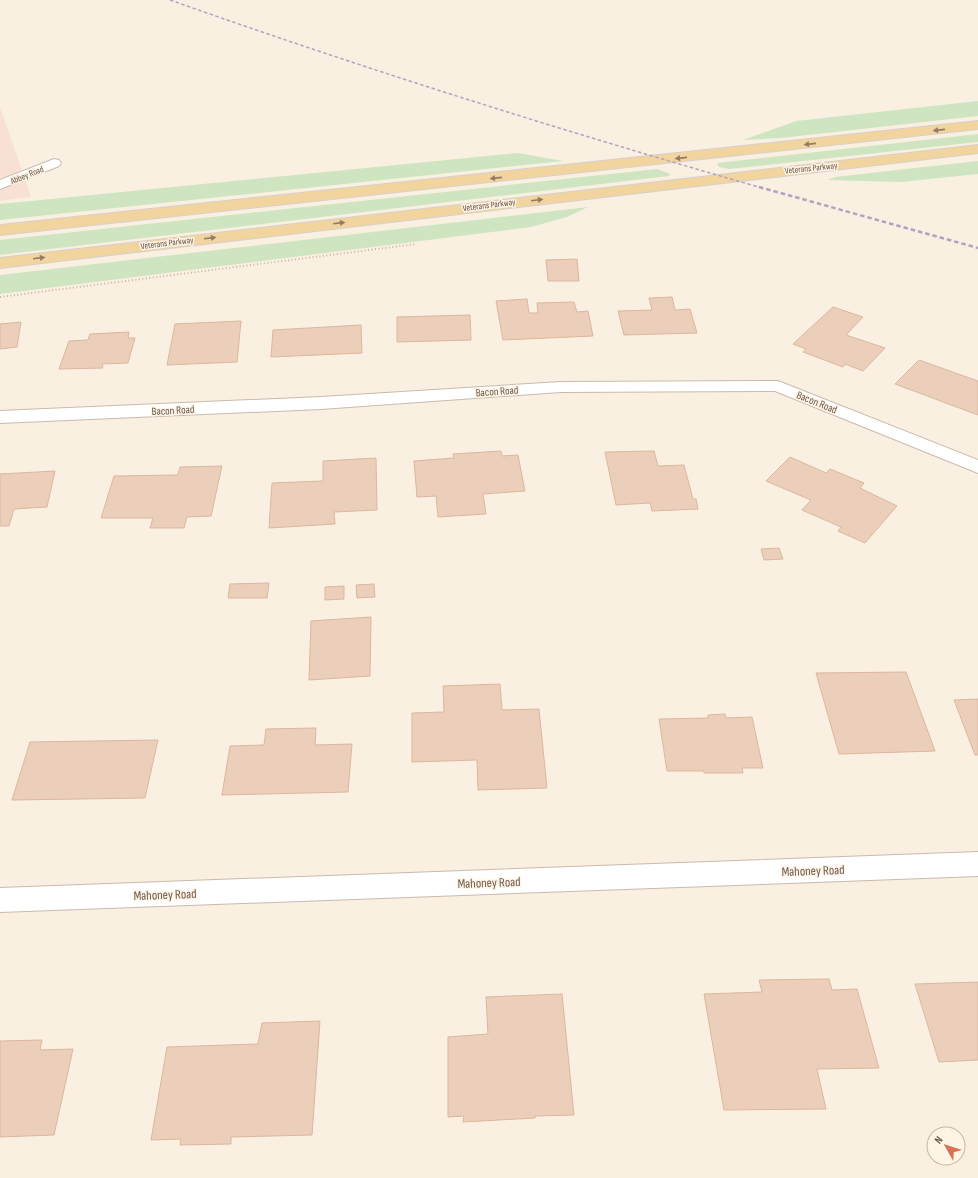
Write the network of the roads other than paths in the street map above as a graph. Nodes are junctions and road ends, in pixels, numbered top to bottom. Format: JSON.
{"nodes":[{"id":1,"x":978,"y":125,"type":"edge"},
{"id":2,"x":978,"y":149,"type":"edge"},
{"id":3,"x":54,"y":163,"type":"dead end"},
{"id":4,"x":0,"y":185,"type":"edge"},
{"id":5,"x":0,"y":230,"type":"edge"},
{"id":6,"x":0,"y":263,"type":"edge"},
{"id":7,"x":0,"y":417,"type":"edge"},
{"id":8,"x":978,"y":467,"type":"edge"},
{"id":9,"x":978,"y":864,"type":"edge"},
{"id":10,"x":0,"y":900,"type":"edge"}],
"edges":[{"from":1,"to":5,"type":"main road","one_way":true},
{"from":6,"to":2,"type":"main road","name":"Veterans Parkway","one_way":true},
{"from":3,"to":4,"type":"street","name":"Abbey Road"},
{"from":7,"to":8,"type":"street","name":"Bacon Road"},
{"from":9,"to":10,"type":"street","name":"Mahoney Road"}]}
